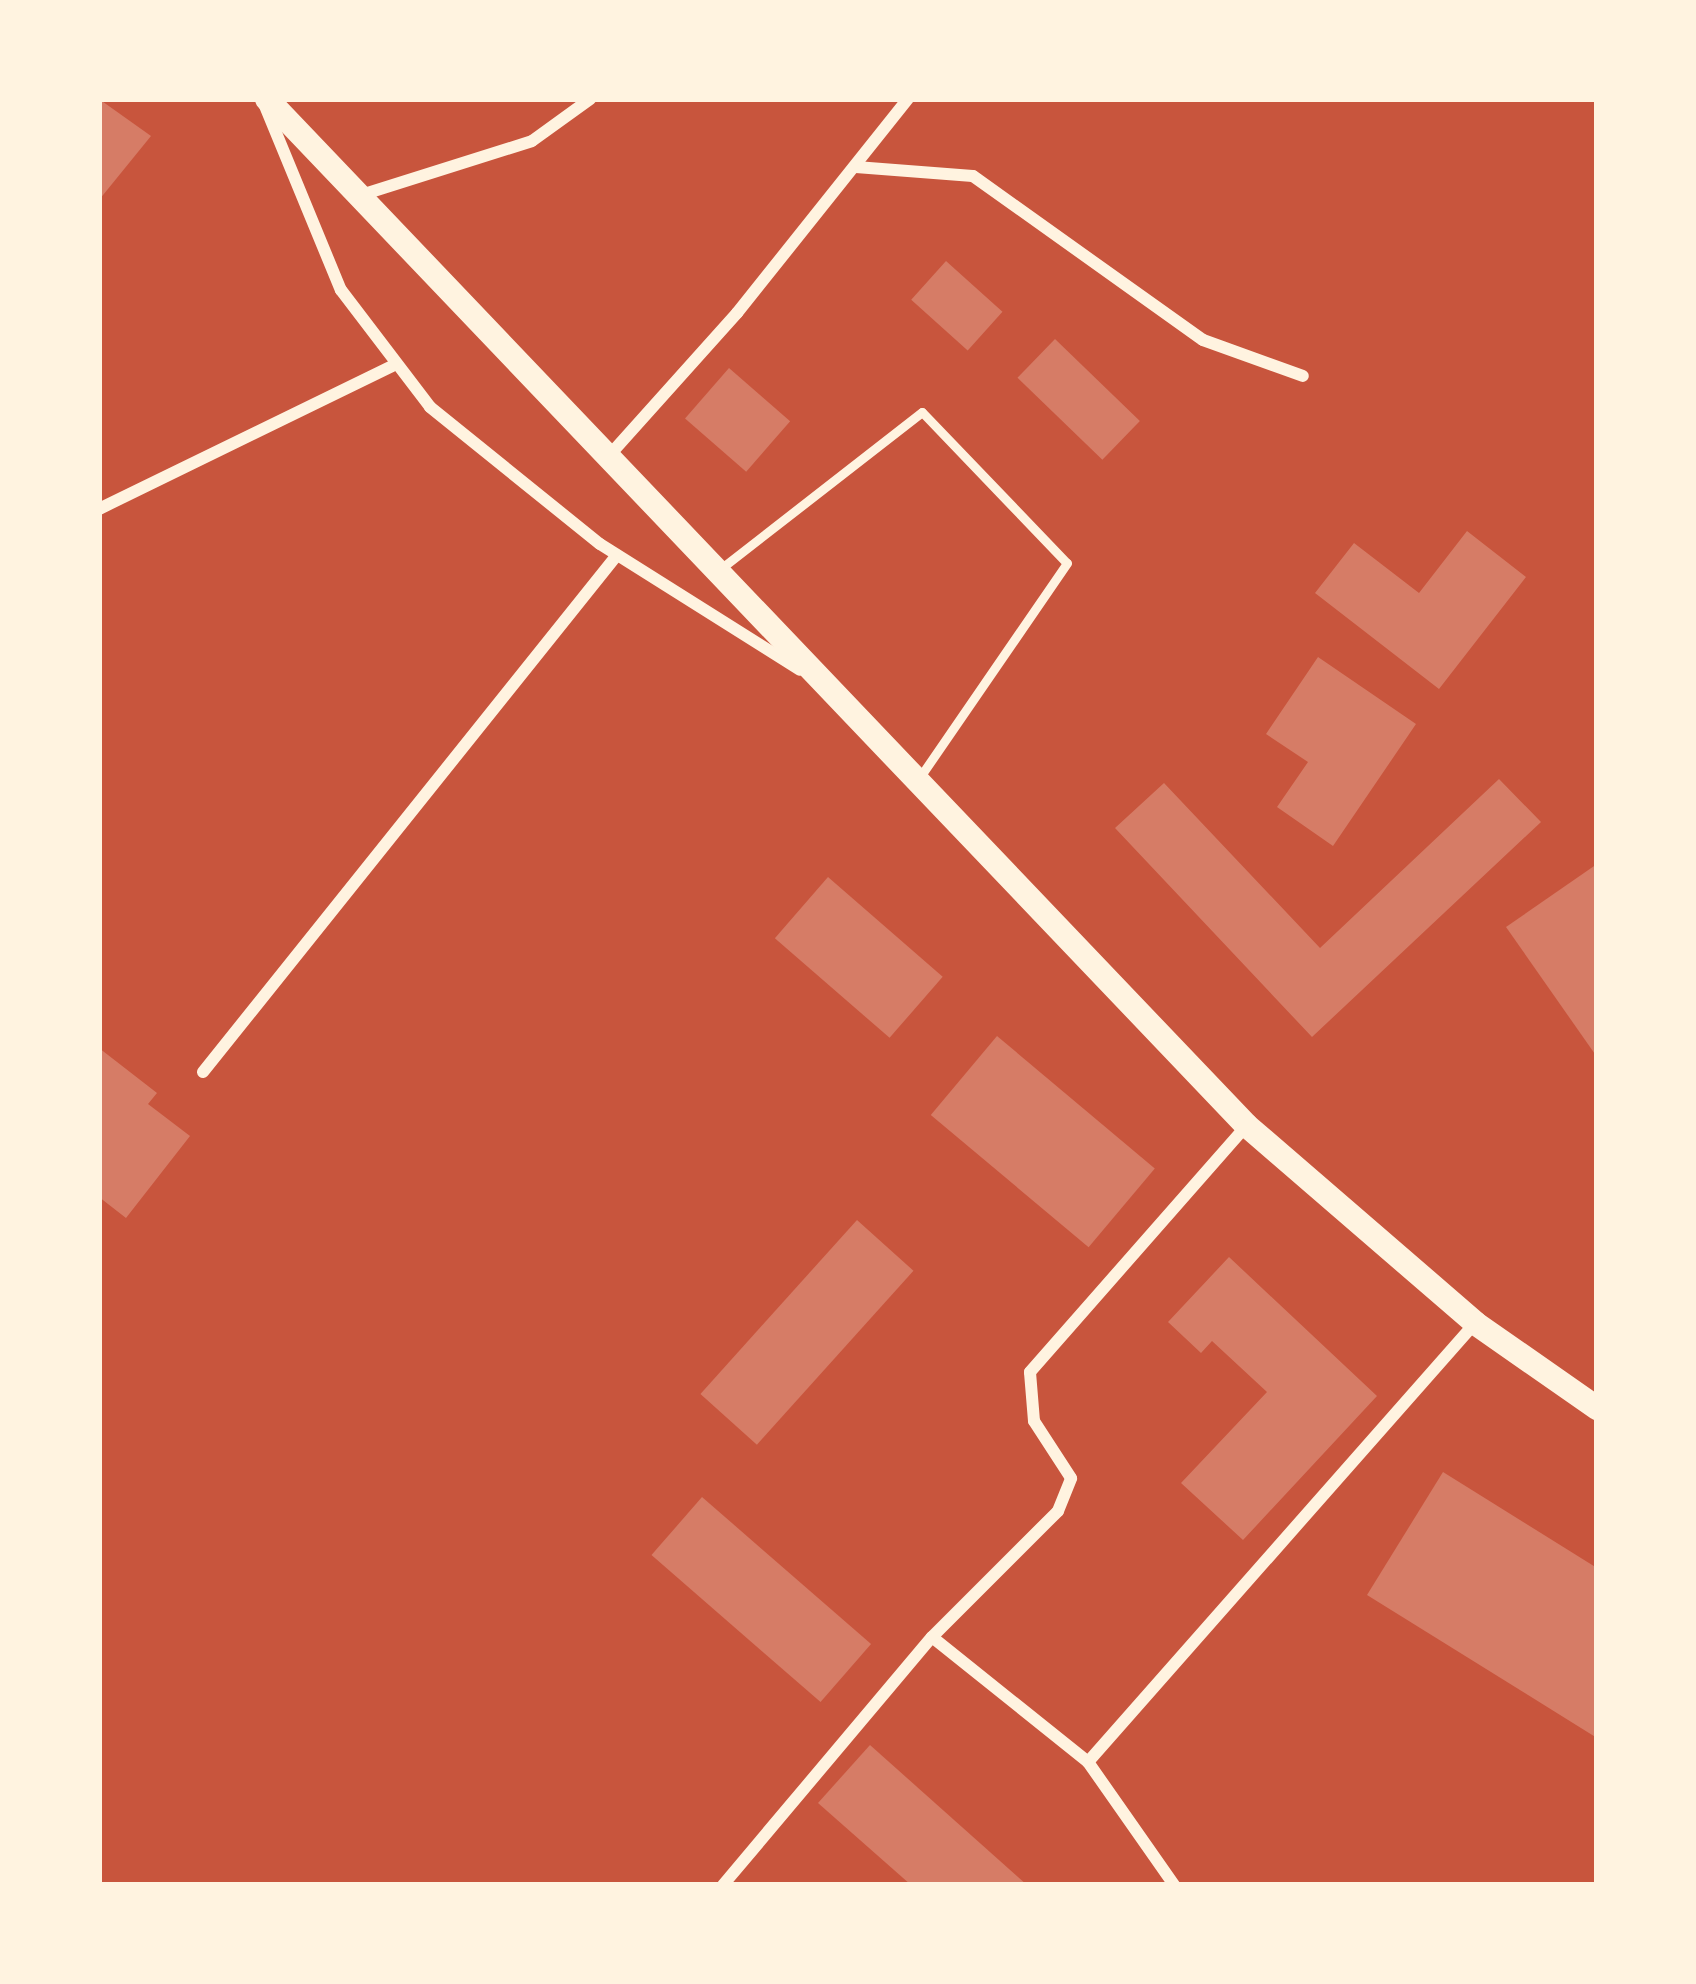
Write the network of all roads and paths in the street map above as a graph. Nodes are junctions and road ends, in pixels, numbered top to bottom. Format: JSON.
{"nodes":[{"id":1,"x":265,"y":99,"type":"edge"},
{"id":2,"x":590,"y":99,"type":"edge"},
{"id":3,"x":908,"y":99,"type":"edge"},
{"id":4,"x":856,"y":167,"type":"junction"},
{"id":5,"x":357,"y":196,"type":"junction"},
{"id":6,"x":392,"y":366,"type":"junction"},
{"id":7,"x":1304,"y":376,"type":"dead end"},
{"id":8,"x":607,"y":459,"type":"junction"},
{"id":9,"x":99,"y":509,"type":"edge"},
{"id":10,"x":617,"y":555,"type":"junction"},
{"id":11,"x":719,"y":570,"type":"junction"},
{"id":12,"x":830,"y":689,"type":"junction"},
{"id":13,"x":918,"y":780,"type":"junction"},
{"id":14,"x":203,"y":1072,"type":"dead end"},
{"id":15,"x":1246,"y":1125,"type":"junction"},
{"id":16,"x":1475,"y":1323,"type":"junction"},
{"id":17,"x":1597,"y":1408,"type":"edge"},
{"id":18,"x":932,"y":1637,"type":"junction"},
{"id":19,"x":1088,"y":1762,"type":"junction"},
{"id":20,"x":723,"y":1885,"type":"edge"},
{"id":21,"x":1174,"y":1885,"type":"edge"}],
"edges":[{"from":1,"to":5,"type":"main road"},
{"from":1,"to":6,"type":"street"},
{"from":2,"to":5,"type":"street"},
{"from":3,"to":4,"type":"street"},
{"from":4,"to":7,"type":"street"},
{"from":4,"to":8,"type":"street"},
{"from":5,"to":8,"type":"main road"},
{"from":6,"to":9,"type":"street"},
{"from":6,"to":10,"type":"street"},
{"from":8,"to":11,"type":"main road"},
{"from":10,"to":12,"type":"street"},
{"from":10,"to":14,"type":"street"},
{"from":11,"to":12,"type":"main road"},
{"from":11,"to":13,"type":"lane"},
{"from":12,"to":13,"type":"main road"},
{"from":13,"to":15,"type":"main road"},
{"from":15,"to":16,"type":"main road"},
{"from":15,"to":18,"type":"street"},
{"from":16,"to":17,"type":"main road"},
{"from":16,"to":19,"type":"street"},
{"from":18,"to":19,"type":"street"},
{"from":18,"to":20,"type":"street"},
{"from":19,"to":21,"type":"street"}]}
